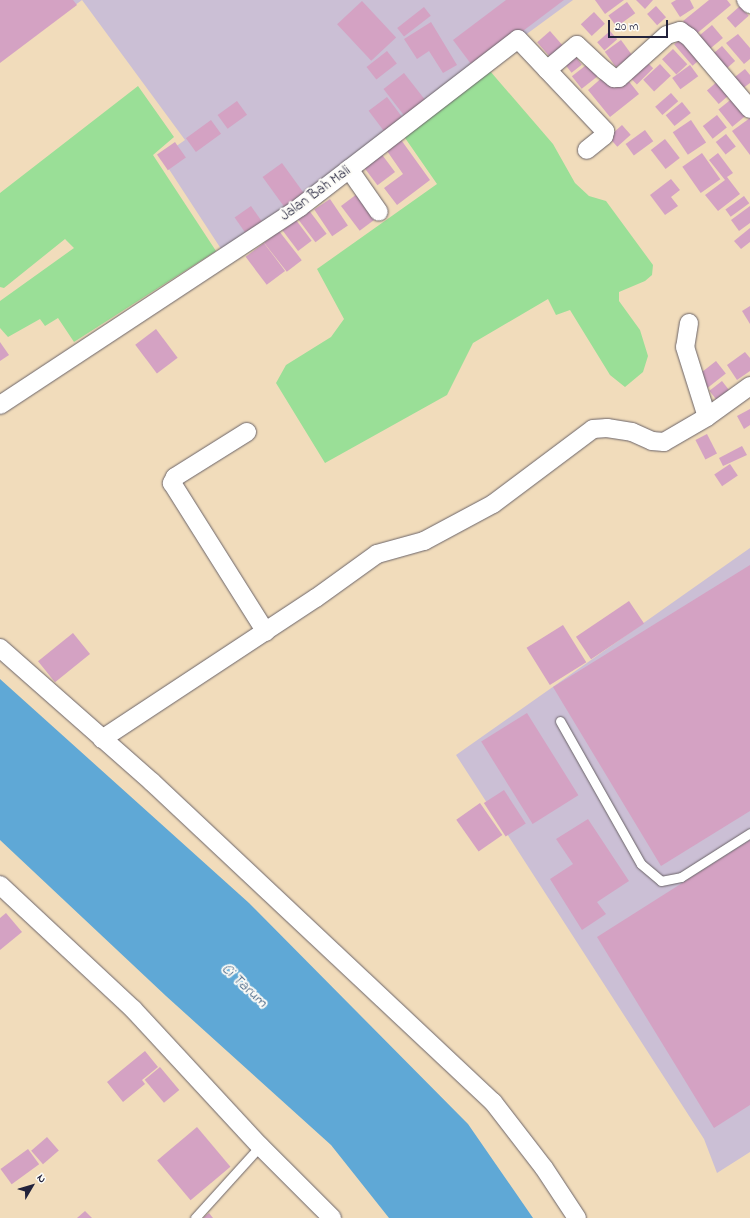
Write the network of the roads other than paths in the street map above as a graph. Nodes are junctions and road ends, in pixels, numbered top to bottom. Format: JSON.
{"nodes":[{"id":1,"x":746,"y":0,"type":"edge"},
{"id":2,"x":750,"y":4,"type":"edge"},
{"id":3,"x":547,"y":70,"type":"junction"},
{"id":4,"x":750,"y":109,"type":"edge"},
{"id":5,"x":587,"y":150,"type":"dead end"},
{"id":6,"x":349,"y":170,"type":"junction"},
{"id":7,"x":379,"y":212,"type":"dead end"},
{"id":8,"x":689,"y":323,"type":"dead end"},
{"id":9,"x":750,"y":386,"type":"edge"},
{"id":10,"x":0,"y":405,"type":"edge"},
{"id":11,"x":707,"y":418,"type":"junction"},
{"id":12,"x":247,"y":432,"type":"dead end"},
{"id":13,"x":266,"y":632,"type":"junction"},
{"id":14,"x":0,"y":648,"type":"edge"},
{"id":15,"x":560,"y":722,"type":"dead end"},
{"id":16,"x":102,"y":739,"type":"junction"},
{"id":17,"x":750,"y":833,"type":"edge"},
{"id":18,"x":0,"y":885,"type":"edge"},
{"id":19,"x":260,"y":1146,"type":"junction"},
{"id":20,"x":195,"y":1218,"type":"edge"},
{"id":21,"x":332,"y":1218,"type":"edge"},
{"id":22,"x":577,"y":1218,"type":"edge"}],
"edges":[{"from":1,"to":2,"type":"street"},
{"from":3,"to":4,"type":"street"},
{"from":3,"to":5,"type":"street","name":"Jalan Bah Mali"},
{"from":3,"to":6,"type":"street","name":"Jalan Bah Mali"},
{"from":6,"to":7,"type":"street"},
{"from":6,"to":10,"type":"street","name":"Jalan Bah Mali"},
{"from":8,"to":11,"type":"street"},
{"from":9,"to":11,"type":"street"},
{"from":11,"to":13,"type":"street"},
{"from":12,"to":13,"type":"street"},
{"from":13,"to":16,"type":"street"},
{"from":14,"to":16,"type":"street"},
{"from":15,"to":17,"type":"lane"},
{"from":16,"to":22,"type":"street"},
{"from":18,"to":19,"type":"street"},
{"from":19,"to":20,"type":"lane"},
{"from":19,"to":21,"type":"street"}]}
